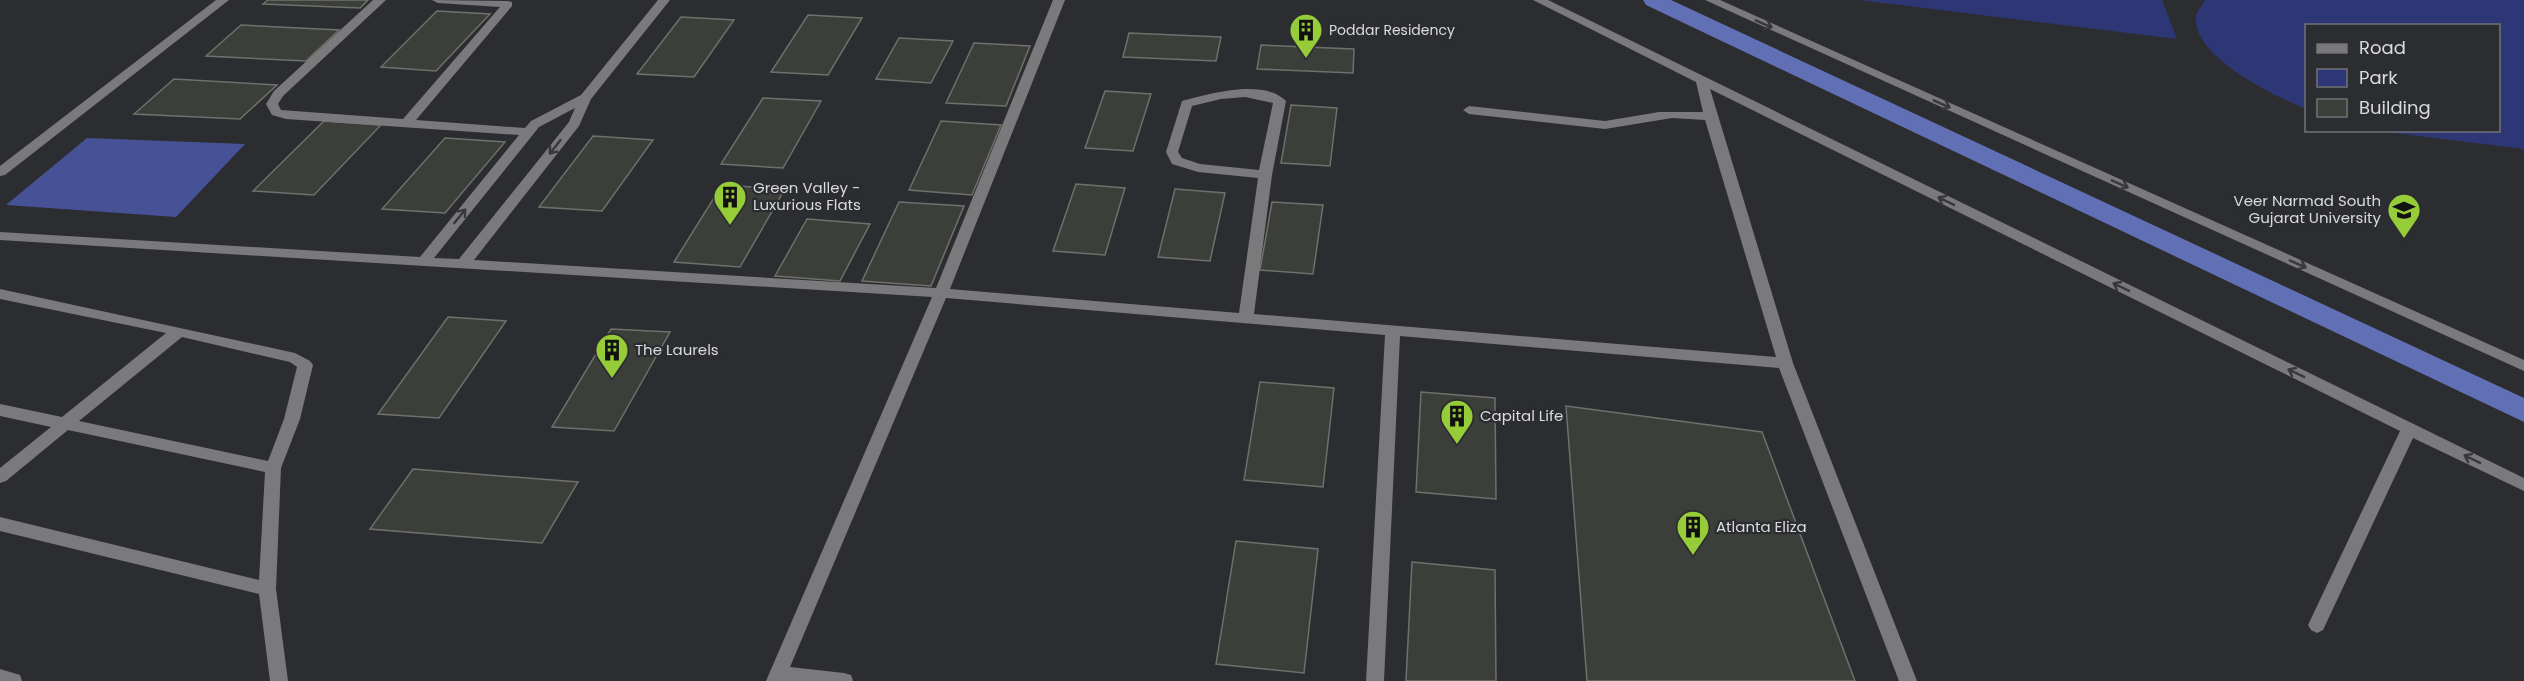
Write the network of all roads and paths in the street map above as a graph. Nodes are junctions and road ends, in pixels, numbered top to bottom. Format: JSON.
{"nodes":[{"id":1,"x":223,"y":0,"type":"edge"},
{"id":2,"x":380,"y":0,"type":"edge"},
{"id":3,"x":438,"y":0,"type":"edge"},
{"id":4,"x":664,"y":0,"type":"edge"},
{"id":5,"x":1059,"y":0,"type":"edge"},
{"id":6,"x":1539,"y":0,"type":"edge"},
{"id":7,"x":1711,"y":0,"type":"edge"},
{"id":8,"x":1702,"y":81,"type":"junction"},
{"id":9,"x":585,"y":98,"type":"junction"},
{"id":10,"x":1469,"y":111,"type":"dead end"},
{"id":11,"x":1710,"y":116,"type":"junction"},
{"id":12,"x":407,"y":123,"type":"junction"},
{"id":13,"x":529,"y":132,"type":"junction"},
{"id":14,"x":0,"y":172,"type":"edge"},
{"id":15,"x":1265,"y":175,"type":"junction"},
{"id":16,"x":0,"y":236,"type":"edge"},
{"id":17,"x":423,"y":262,"type":"junction"},
{"id":18,"x":463,"y":264,"type":"junction"},
{"id":19,"x":941,"y":293,"type":"junction"},
{"id":20,"x":0,"y":294,"type":"edge"},
{"id":21,"x":1246,"y":318,"type":"junction"},
{"id":22,"x":179,"y":331,"type":"junction"},
{"id":23,"x":1393,"y":331,"type":"junction"},
{"id":24,"x":1785,"y":363,"type":"junction"},
{"id":25,"x":2524,"y":366,"type":"edge"},
{"id":26,"x":0,"y":410,"type":"edge"},
{"id":27,"x":62,"y":424,"type":"junction"},
{"id":28,"x":2410,"y":428,"type":"junction"},
{"id":29,"x":273,"y":468,"type":"junction"},
{"id":30,"x":0,"y":477,"type":"edge"},
{"id":31,"x":2524,"y":484,"type":"edge"},
{"id":32,"x":0,"y":524,"type":"edge"},
{"id":33,"x":267,"y":589,"type":"junction"},
{"id":34,"x":2317,"y":625,"type":"dead end"},
{"id":35,"x":0,"y":677,"type":"edge"},
{"id":36,"x":777,"y":678,"type":"edge"},
{"id":37,"x":13,"y":681,"type":"edge"},
{"id":38,"x":279,"y":681,"type":"edge"},
{"id":39,"x":844,"y":681,"type":"edge"},
{"id":40,"x":1375,"y":681,"type":"edge"},
{"id":41,"x":1908,"y":681,"type":"edge"}],
"edges":[{"from":1,"to":14,"type":"street"},
{"from":2,"to":12,"type":"street"},
{"from":3,"to":12,"type":"street"},
{"from":4,"to":9,"type":"street"},
{"from":5,"to":19,"type":"street"},
{"from":6,"to":8,"type":"street"},
{"from":7,"to":25,"type":"street","one_way":true},
{"from":8,"to":11,"type":"street"},
{"from":28,"to":8,"type":"street","one_way":true},
{"from":9,"to":13,"type":"street"},
{"from":9,"to":18,"type":"street","one_way":true},
{"from":10,"to":11,"type":"street"},
{"from":11,"to":24,"type":"street"},
{"from":12,"to":13,"type":"street"},
{"from":17,"to":13,"type":"street","one_way":true},
{"from":15,"to":15,"type":"street"},
{"from":15,"to":21,"type":"street"},
{"from":16,"to":17,"type":"street"},
{"from":17,"to":18,"type":"street"},
{"from":18,"to":19,"type":"street"},
{"from":19,"to":21,"type":"street"},
{"from":19,"to":36,"type":"street"},
{"from":20,"to":22,"type":"street"},
{"from":21,"to":23,"type":"street"},
{"from":22,"to":27,"type":"street"},
{"from":22,"to":29,"type":"street"},
{"from":23,"to":24,"type":"street"},
{"from":23,"to":40,"type":"street"},
{"from":24,"to":41,"type":"street"},
{"from":26,"to":27,"type":"street"},
{"from":27,"to":29,"type":"street"},
{"from":27,"to":30,"type":"street"},
{"from":31,"to":28,"type":"street","one_way":true},
{"from":28,"to":34,"type":"street"},
{"from":29,"to":33,"type":"street"},
{"from":32,"to":33,"type":"street"},
{"from":33,"to":38,"type":"street"},
{"from":35,"to":37,"type":"street"},
{"from":36,"to":39,"type":"street"}]}
